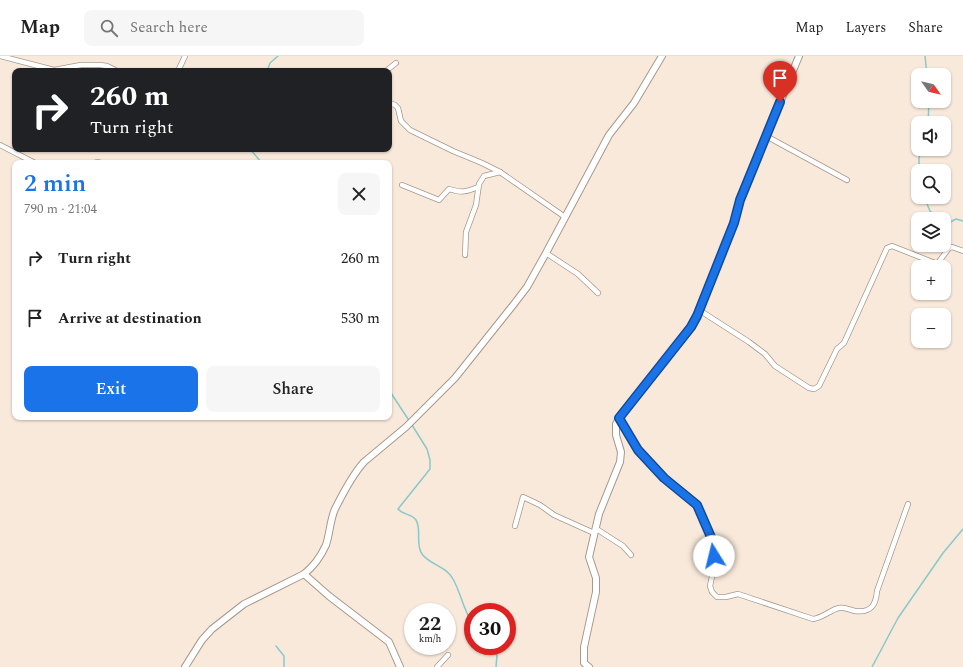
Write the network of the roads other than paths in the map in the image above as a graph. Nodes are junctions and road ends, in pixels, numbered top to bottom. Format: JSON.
{"nodes":[{"id":1,"x":0,"y":56,"type":"edge"},
{"id":2,"x":185,"y":56,"type":"edge"},
{"id":3,"x":662,"y":56,"type":"edge"},
{"id":4,"x":798,"y":56,"type":"edge"},
{"id":5,"x":396,"y":63,"type":"dead end"},
{"id":6,"x":46,"y":68,"type":"edge"},
{"id":7,"x":65,"y":68,"type":"edge"},
{"id":8,"x":111,"y":68,"type":"edge"},
{"id":9,"x":179,"y":68,"type":"edge"},
{"id":10,"x":390,"y":68,"type":"edge"},
{"id":11,"x":392,"y":104,"type":"edge"},
{"id":12,"x":766,"y":136,"type":"junction"},
{"id":13,"x":0,"y":145,"type":"edge"},
{"id":14,"x":12,"y":151,"type":"edge"},
{"id":15,"x":14,"y":152,"type":"edge"},
{"id":16,"x":30,"y":160,"type":"edge"},
{"id":17,"x":500,"y":172,"type":"junction"},
{"id":18,"x":847,"y":180,"type":"dead end"},
{"id":19,"x":402,"y":185,"type":"dead end"},
{"id":20,"x":478,"y":187,"type":"junction"},
{"id":21,"x":565,"y":217,"type":"junction"},
{"id":22,"x":963,"y":251,"type":"edge"},
{"id":23,"x":546,"y":253,"type":"junction"},
{"id":24,"x":465,"y":255,"type":"dead end"},
{"id":25,"x":598,"y":293,"type":"dead end"},
{"id":26,"x":699,"y":310,"type":"junction"},
{"id":27,"x":619,"y":418,"type":"junction"},
{"id":28,"x":908,"y":504,"type":"dead end"},
{"id":29,"x":515,"y":526,"type":"dead end"},
{"id":30,"x":595,"y":531,"type":"junction"},
{"id":31,"x":632,"y":555,"type":"dead end"},
{"id":32,"x":304,"y":574,"type":"junction"},
{"id":33,"x":448,"y":655,"type":"dead end"},
{"id":34,"x":186,"y":667,"type":"edge"},
{"id":35,"x":400,"y":667,"type":"edge"},
{"id":36,"x":437,"y":667,"type":"edge"},
{"id":37,"x":589,"y":667,"type":"edge"}],
"edges":[{"from":1,"to":6,"type":"street"},
{"from":2,"to":9,"type":"street"},
{"from":3,"to":21,"type":"street"},
{"from":4,"to":12,"type":"street"},
{"from":5,"to":10,"type":"street"},
{"from":7,"to":8,"type":"street"},
{"from":11,"to":17,"type":"street"},
{"from":12,"to":18,"type":"street"},
{"from":12,"to":26,"type":"street"},
{"from":13,"to":14,"type":"street"},
{"from":15,"to":16,"type":"street"},
{"from":17,"to":20,"type":"street"},
{"from":17,"to":21,"type":"street"},
{"from":19,"to":20,"type":"street"},
{"from":20,"to":24,"type":"street"},
{"from":21,"to":23,"type":"street"},
{"from":22,"to":26,"type":"street"},
{"from":23,"to":25,"type":"street"},
{"from":23,"to":32,"type":"street"},
{"from":26,"to":27,"type":"street"},
{"from":27,"to":28,"type":"street"},
{"from":27,"to":30,"type":"street"},
{"from":29,"to":30,"type":"street"},
{"from":30,"to":31,"type":"street"},
{"from":30,"to":37,"type":"street"},
{"from":32,"to":34,"type":"street"},
{"from":32,"to":35,"type":"street"},
{"from":33,"to":36,"type":"street"}]}
